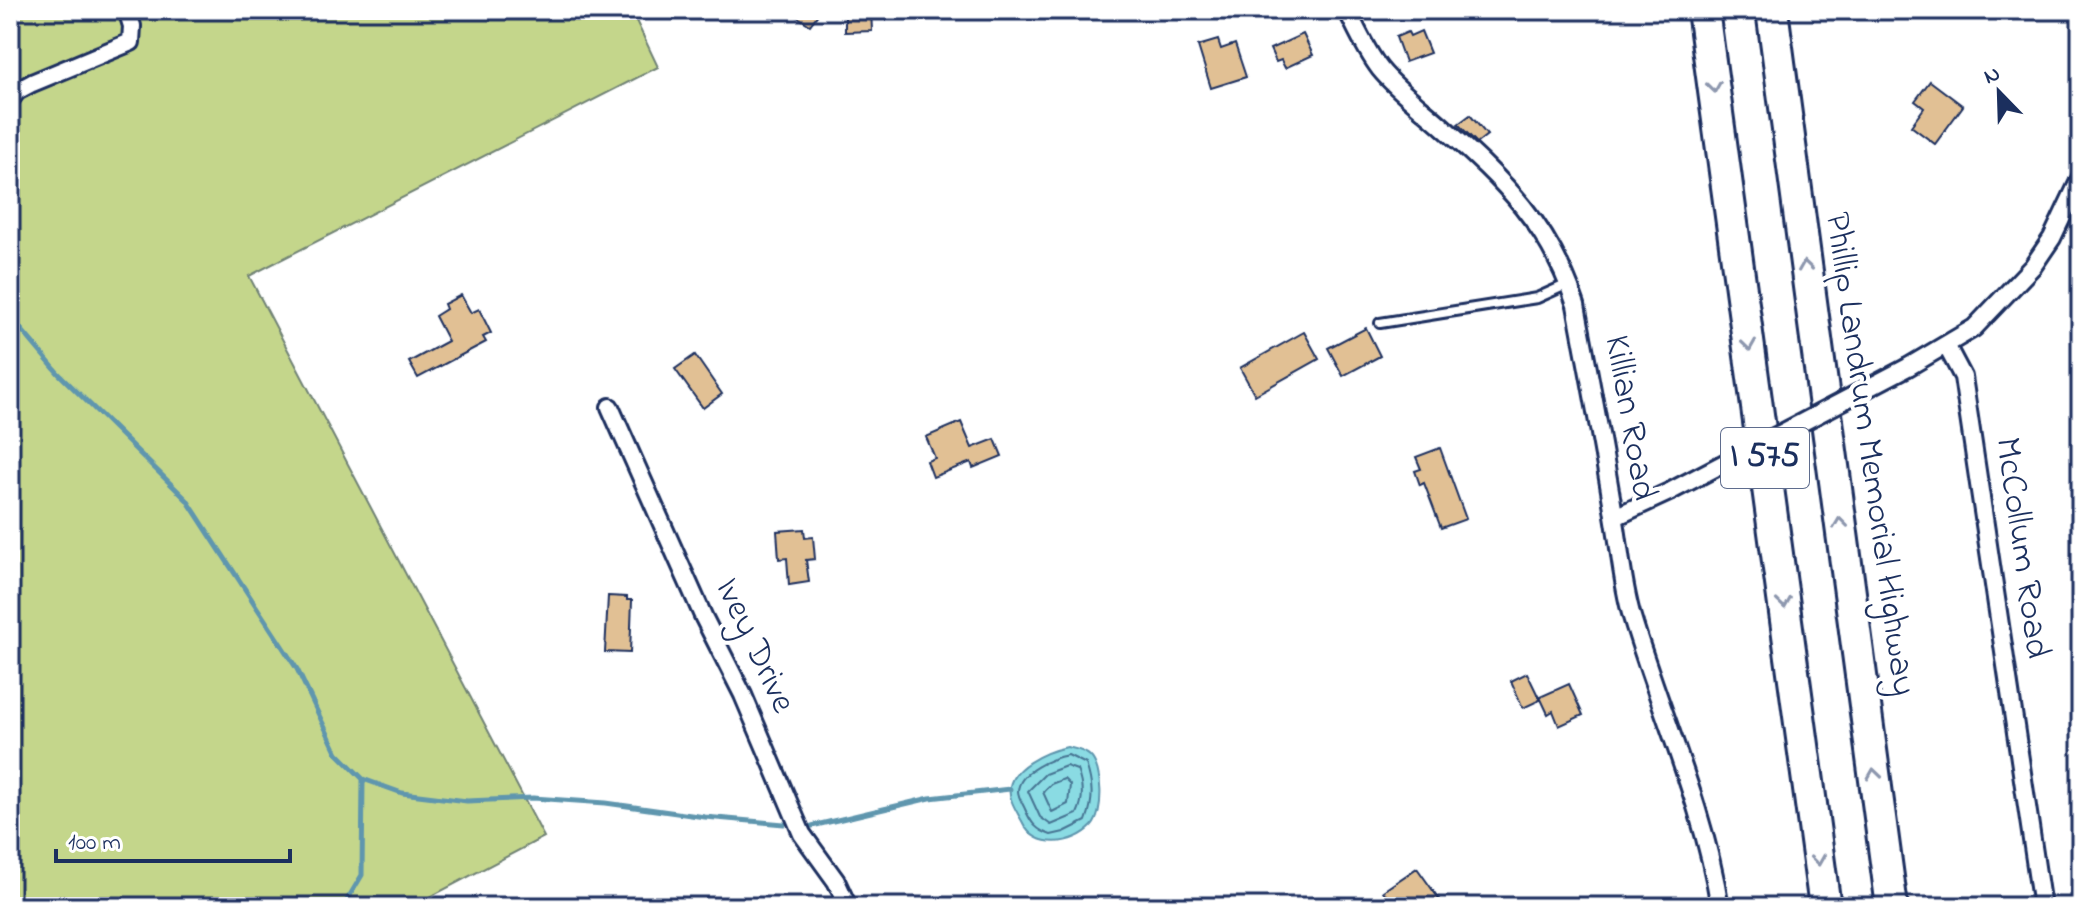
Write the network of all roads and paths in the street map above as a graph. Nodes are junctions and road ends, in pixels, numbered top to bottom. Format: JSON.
{"nodes":[{"id":1,"x":127,"y":10,"type":"edge"},
{"id":2,"x":1347,"y":10,"type":"edge"},
{"id":3,"x":1703,"y":10,"type":"edge"},
{"id":4,"x":1772,"y":10,"type":"edge"},
{"id":5,"x":10,"y":100,"type":"edge"},
{"id":6,"x":2081,"y":177,"type":"edge"},
{"id":7,"x":1568,"y":284,"type":"junction"},
{"id":8,"x":1380,"y":323,"type":"dead end"},
{"id":9,"x":1946,"y":345,"type":"junction"},
{"id":10,"x":610,"y":407,"type":"dead end"},
{"id":11,"x":1615,"y":517,"type":"junction"},
{"id":12,"x":848,"y":907,"type":"edge"},
{"id":13,"x":1720,"y":907,"type":"edge"},
{"id":14,"x":1825,"y":907,"type":"edge"},
{"id":15,"x":1892,"y":907,"type":"edge"},
{"id":16,"x":2042,"y":907,"type":"edge"}],
"edges":[{"from":1,"to":5,"type":"street"},
{"from":2,"to":7,"type":"street","name":"Killian Road"},
{"from":3,"to":14,"type":"highway","number":"I 575","one_way":true},
{"from":15,"to":4,"type":"highway","name":"Phillip Landrum Memorial Highway","number":"I 575","one_way":true},
{"from":6,"to":9,"type":"street"},
{"from":7,"to":8,"type":"lane"},
{"from":7,"to":11,"type":"street","name":"Killian Road"},
{"from":9,"to":11,"type":"street","bridge":true},
{"from":9,"to":16,"type":"street","name":"McCollum Road"},
{"from":10,"to":12,"type":"street","name":"Ivey Drive"},
{"from":11,"to":13,"type":"street","name":"Killian Road"}]}
